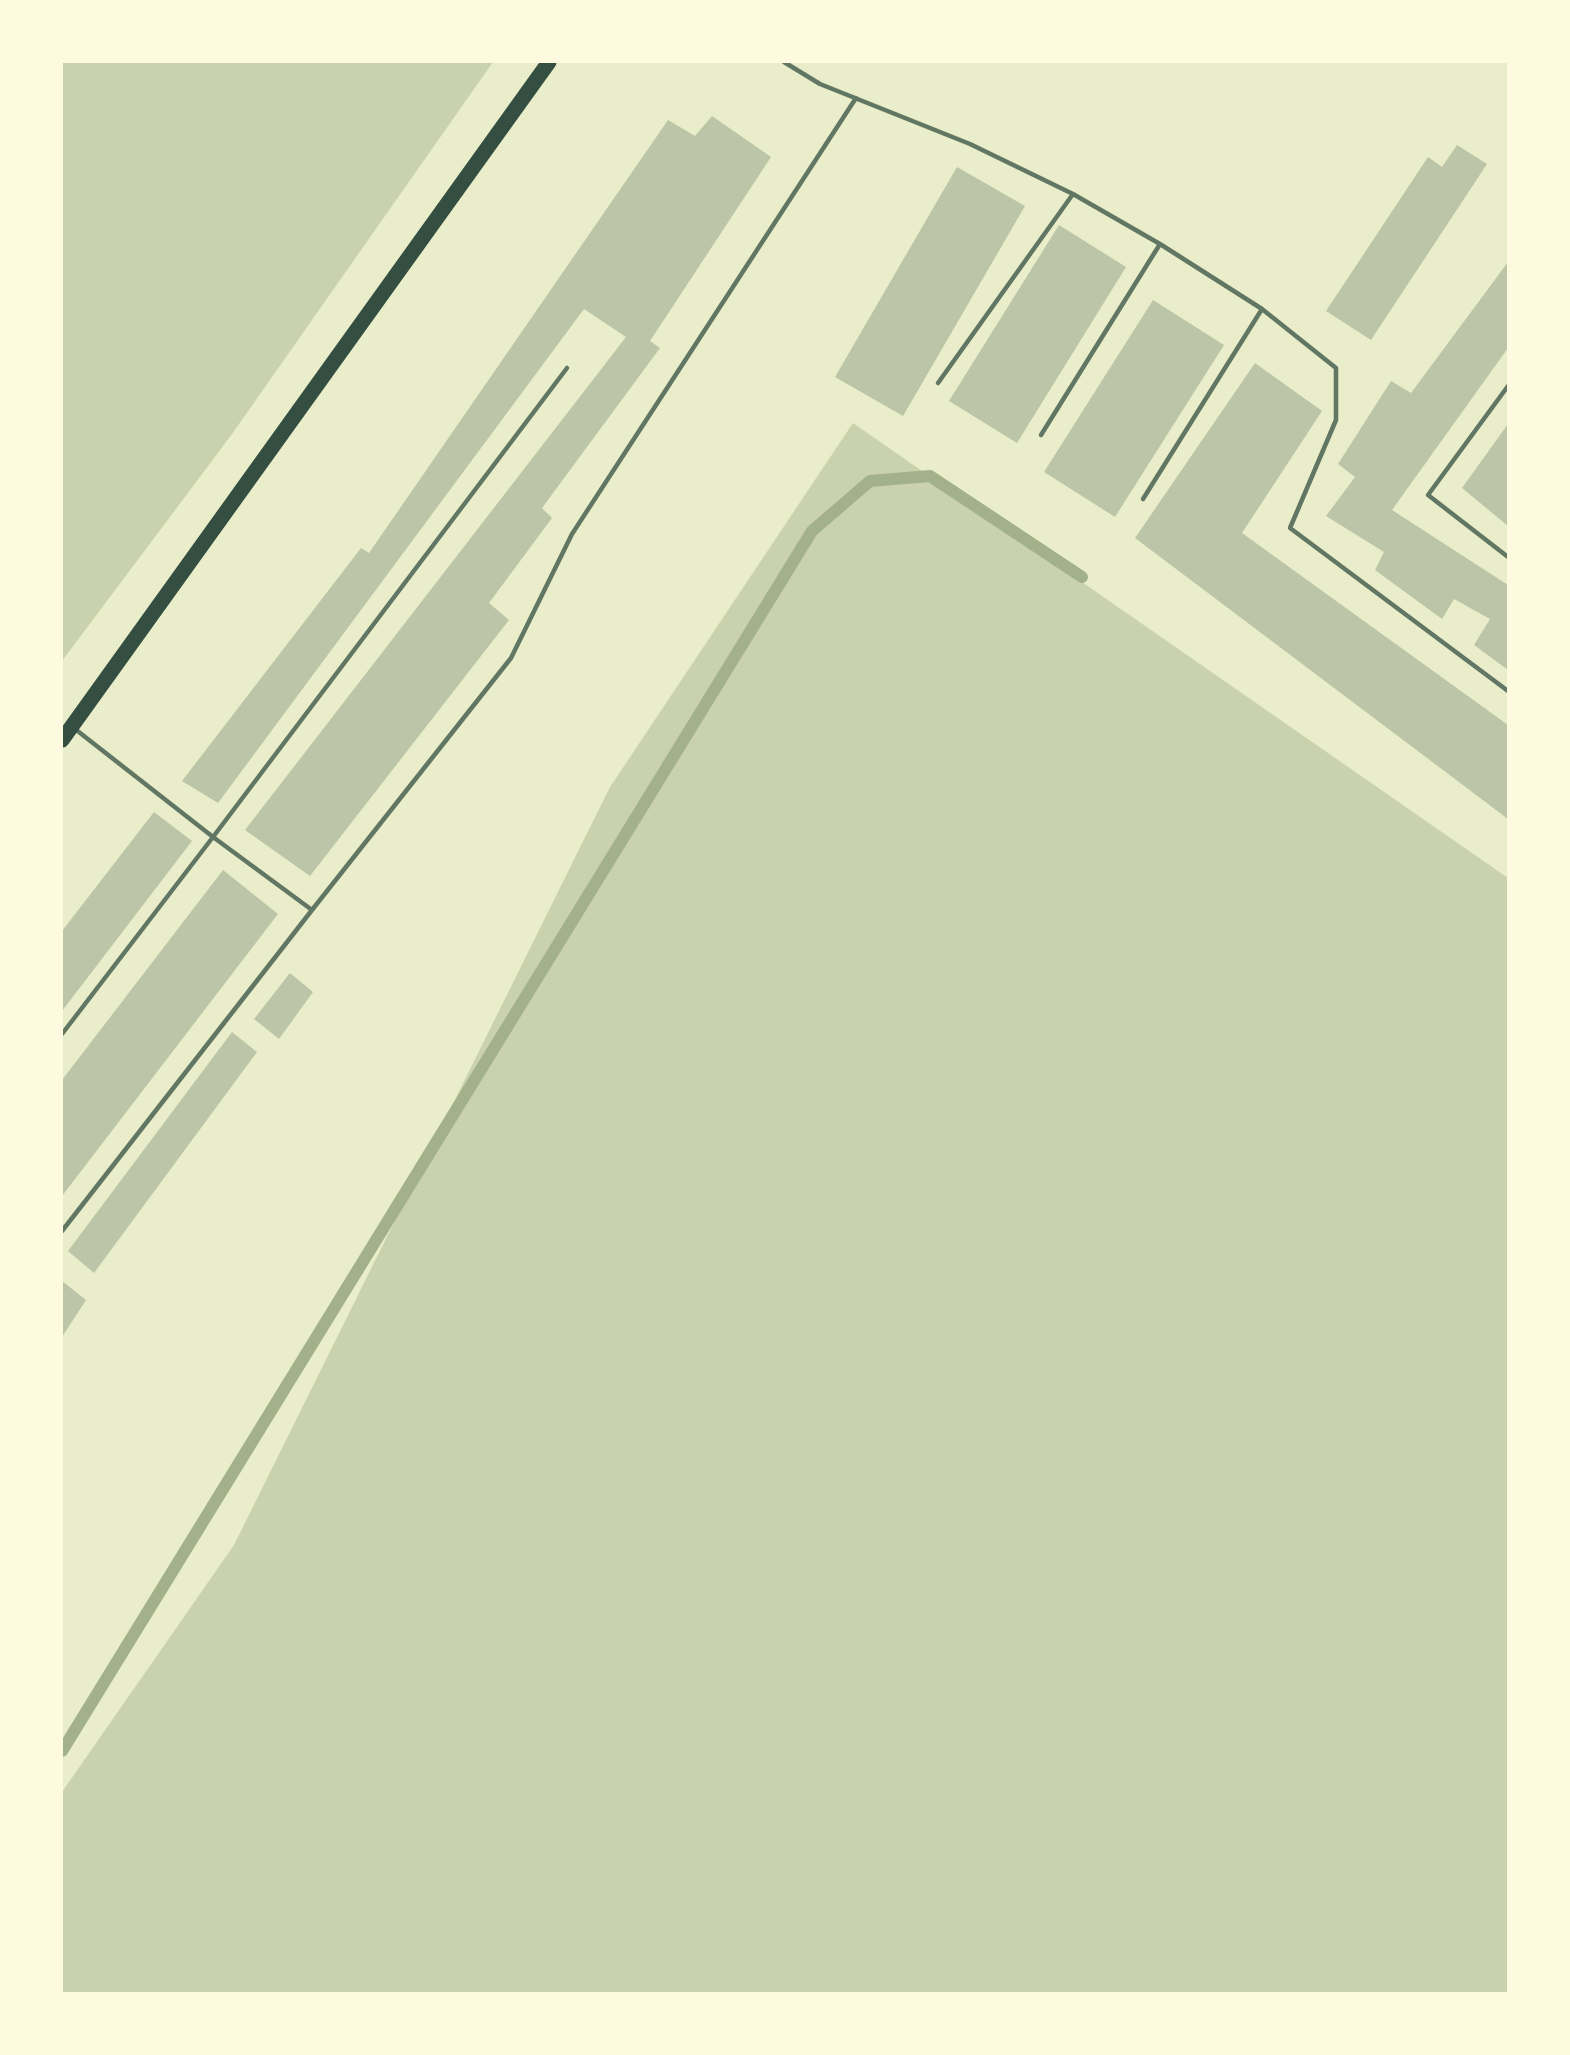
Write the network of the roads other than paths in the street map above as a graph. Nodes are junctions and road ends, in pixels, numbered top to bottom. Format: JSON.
{"nodes":[{"id":1,"x":549,"y":62,"type":"edge"},
{"id":2,"x":784,"y":62,"type":"edge"},
{"id":3,"x":856,"y":98,"type":"junction"},
{"id":4,"x":1073,"y":194,"type":"junction"},
{"id":5,"x":1160,"y":244,"type":"junction"},
{"id":6,"x":1262,"y":309,"type":"junction"},
{"id":7,"x":567,"y":368,"type":"dead end"},
{"id":8,"x":938,"y":383,"type":"dead end"},
{"id":9,"x":1509,"y":386,"type":"edge"},
{"id":10,"x":1041,"y":435,"type":"dead end"},
{"id":11,"x":1143,"y":499,"type":"dead end"},
{"id":12,"x":1509,"y":557,"type":"edge"},
{"id":13,"x":1509,"y":691,"type":"edge"},
{"id":14,"x":72,"y":727,"type":"junction"},
{"id":15,"x":62,"y":740,"type":"edge"},
{"id":16,"x":213,"y":837,"type":"junction"},
{"id":17,"x":312,"y":910,"type":"junction"},
{"id":18,"x":62,"y":1034,"type":"edge"},
{"id":19,"x":62,"y":1231,"type":"edge"}],
"edges":[{"from":1,"to":14,"type":"main road"},
{"from":2,"to":3,"type":"lane"},
{"from":3,"to":4,"type":"lane"},
{"from":3,"to":17,"type":"lane"},
{"from":4,"to":5,"type":"lane"},
{"from":4,"to":8,"type":"lane"},
{"from":5,"to":6,"type":"lane"},
{"from":5,"to":10,"type":"lane"},
{"from":6,"to":11,"type":"lane"},
{"from":6,"to":13,"type":"lane"},
{"from":7,"to":16,"type":"lane"},
{"from":9,"to":12,"type":"lane"},
{"from":14,"to":15,"type":"main road"},
{"from":14,"to":16,"type":"lane"},
{"from":16,"to":17,"type":"lane"},
{"from":16,"to":18,"type":"lane"},
{"from":17,"to":19,"type":"lane"}]}
